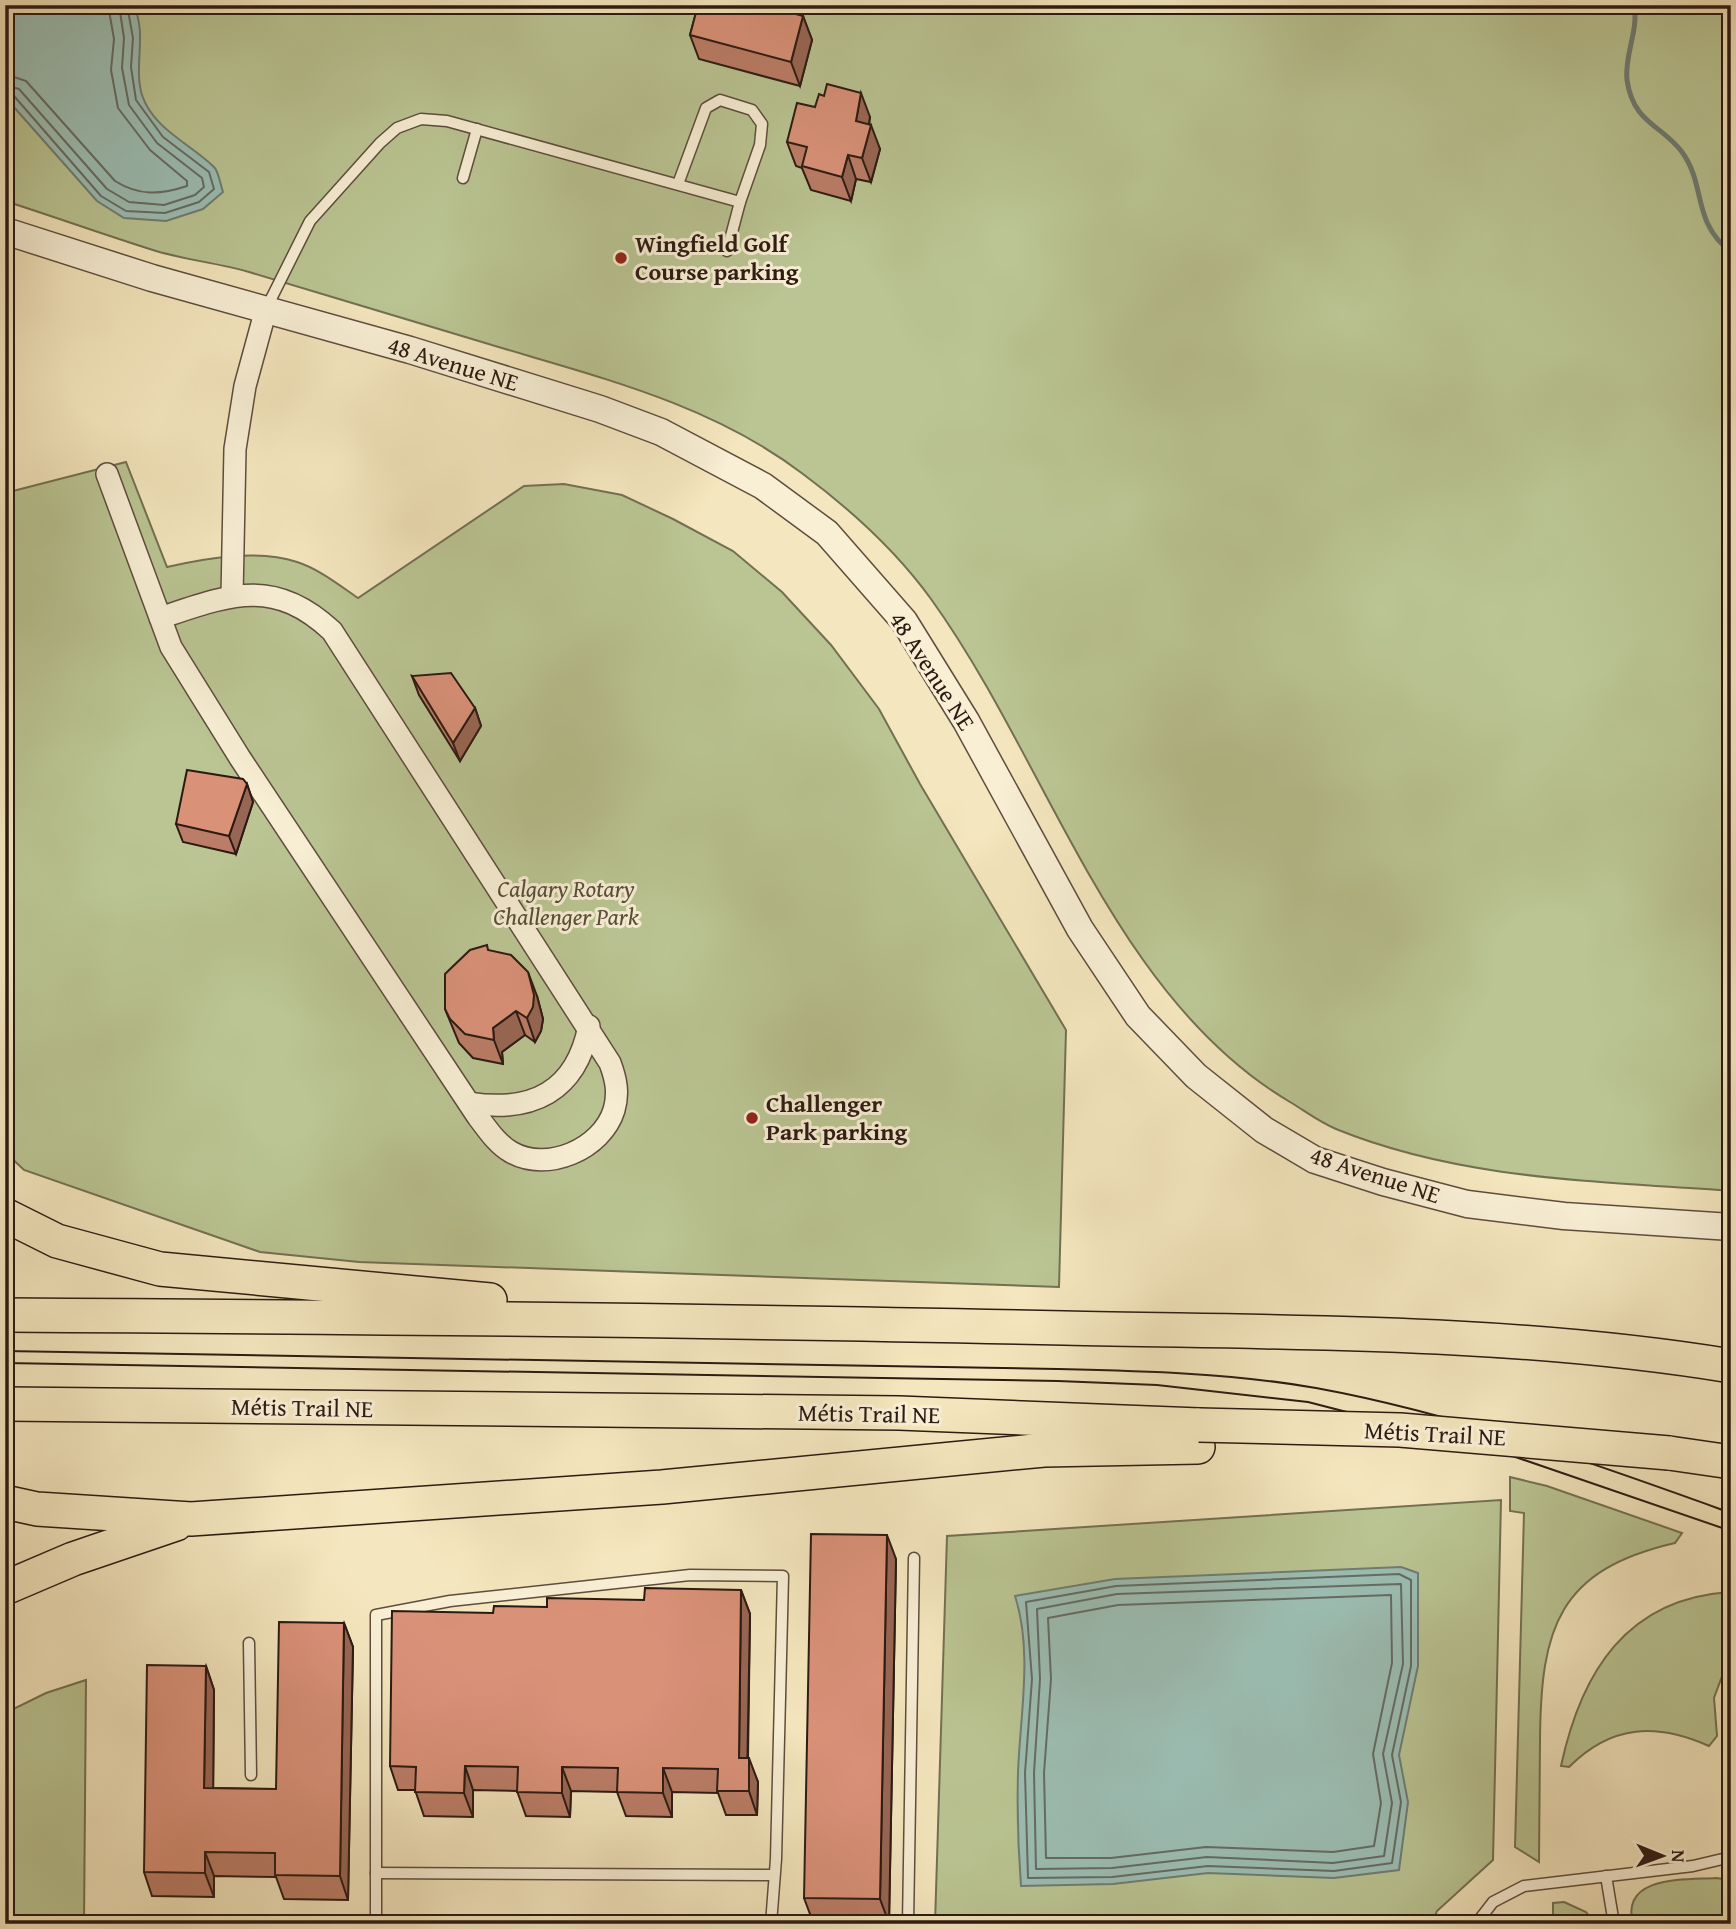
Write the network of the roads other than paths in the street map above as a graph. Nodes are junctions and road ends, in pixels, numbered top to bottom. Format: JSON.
{"nodes":[{"id":1,"x":477,"y":129,"type":"junction"},
{"id":2,"x":463,"y":178,"type":"dead end"},
{"id":3,"x":678,"y":184,"type":"junction"},
{"id":4,"x":740,"y":202,"type":"junction"},
{"id":5,"x":5,"y":231,"type":"edge"},
{"id":6,"x":727,"y":251,"type":"dead end"},
{"id":7,"x":266,"y":309,"type":"junction"},
{"id":8,"x":107,"y":474,"type":"dead end"},
{"id":9,"x":232,"y":596,"type":"junction"},
{"id":10,"x":160,"y":618,"type":"junction"},
{"id":11,"x":589,"y":1026,"type":"junction"},
{"id":12,"x":468,"y":1103,"type":"junction"},
{"id":13,"x":5,"y":1215,"type":"edge"},
{"id":14,"x":1731,"y":1227,"type":"edge"},
{"id":15,"x":5,"y":1315,"type":"edge"},
{"id":16,"x":653,"y":1319,"type":"junction"},
{"id":17,"x":1731,"y":1366,"type":"edge"},
{"id":18,"x":5,"y":1404,"type":"edge"},
{"id":19,"x":1198,"y":1436,"type":"junction"},
{"id":20,"x":1731,"y":1462,"type":"edge"},
{"id":21,"x":5,"y":1502,"type":"edge"},
{"id":22,"x":191,"y":1519,"type":"junction"},
{"id":23,"x":914,"y":1558,"type":"dead end"},
{"id":24,"x":5,"y":1588,"type":"edge"},
{"id":25,"x":249,"y":1643,"type":"dead end"},
{"id":26,"x":251,"y":1775,"type":"dead end"},
{"id":27,"x":1731,"y":1857,"type":"edge"},
{"id":28,"x":376,"y":1873,"type":"junction"},
{"id":29,"x":774,"y":1875,"type":"junction"},
{"id":30,"x":1606,"y":1877,"type":"junction"},
{"id":31,"x":376,"y":1924,"type":"edge"},
{"id":32,"x":772,"y":1924,"type":"edge"},
{"id":33,"x":908,"y":1924,"type":"edge"},
{"id":34,"x":1476,"y":1924,"type":"edge"},
{"id":35,"x":1614,"y":1924,"type":"edge"}],
"edges":[{"from":1,"to":2,"type":"lane"},
{"from":1,"to":3,"type":"lane"},
{"from":1,"to":7,"type":"lane"},
{"from":3,"to":4,"type":"lane"},
{"from":3,"to":4,"type":"lane"},
{"from":4,"to":6,"type":"lane"},
{"from":5,"to":7,"type":"street","name":"48 Avenue NE"},
{"from":7,"to":9,"type":"street"},
{"from":7,"to":14,"type":"street","name":"48 Avenue NE"},
{"from":8,"to":10,"type":"street"},
{"from":9,"to":10,"type":"street"},
{"from":9,"to":11,"type":"street"},
{"from":10,"to":12,"type":"street"},
{"from":11,"to":12,"type":"street"},
{"from":11,"to":12,"type":"street"},
{"from":13,"to":16,"type":"main road"},
{"from":15,"to":16,"type":"main road"},
{"from":16,"to":17,"type":"main road"},
{"from":18,"to":19,"type":"main road","name":"Métis Trail NE"},
{"from":19,"to":20,"type":"main road","name":"Métis Trail NE","bridge":true},
{"from":19,"to":22,"type":"main road"},
{"from":21,"to":22,"type":"main road"},
{"from":22,"to":24,"type":"main road"},
{"from":23,"to":33,"type":"lane"},
{"from":25,"to":26,"type":"lane"},
{"from":27,"to":30,"type":"lane"},
{"from":28,"to":29,"type":"lane"},
{"from":28,"to":29,"type":"lane"},
{"from":28,"to":31,"type":"lane"},
{"from":29,"to":32,"type":"lane"},
{"from":30,"to":34,"type":"lane"},
{"from":30,"to":35,"type":"lane"}]}
